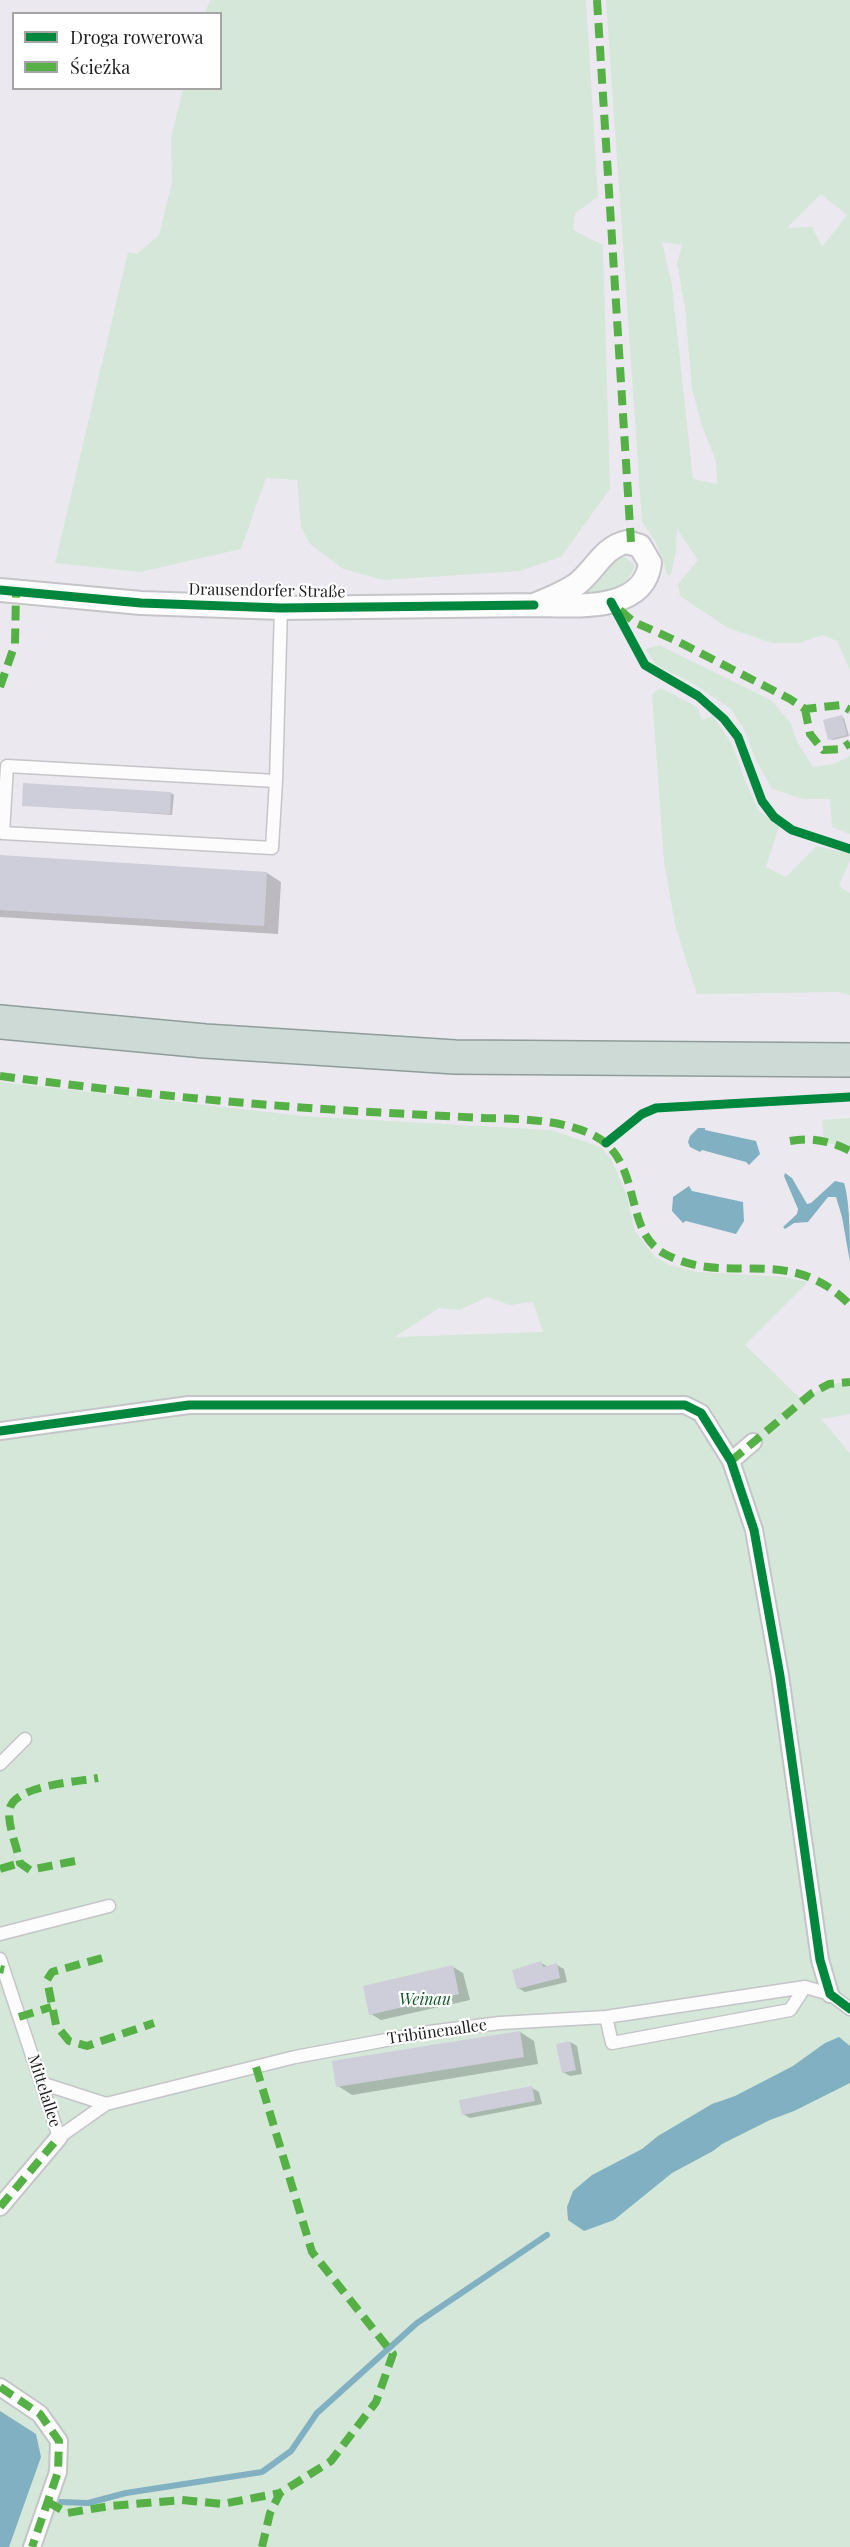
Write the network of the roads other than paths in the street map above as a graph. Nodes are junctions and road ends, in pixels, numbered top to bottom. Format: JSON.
{"nodes":[{"id":1,"x":0,"y":590,"type":"edge"},
{"id":2,"x":534,"y":605,"type":"junction"},
{"id":3,"x":281,"y":608,"type":"junction"},
{"id":4,"x":276,"y":781,"type":"junction"},
{"id":5,"x":0,"y":1022,"type":"edge"},
{"id":6,"x":850,"y":1060,"type":"edge"},
{"id":7,"x":0,"y":1431,"type":"edge"},
{"id":8,"x":753,"y":1442,"type":"dead end"},
{"id":9,"x":731,"y":1461,"type":"junction"},
{"id":10,"x":25,"y":1739,"type":"dead end"},
{"id":11,"x":0,"y":1764,"type":"edge"},
{"id":12,"x":109,"y":1906,"type":"dead end"},
{"id":13,"x":0,"y":1934,"type":"edge"},
{"id":14,"x":0,"y":1959,"type":"edge"},
{"id":15,"x":805,"y":1987,"type":"junction"},
{"id":16,"x":830,"y":1994,"type":"junction"},
{"id":17,"x":850,"y":2009,"type":"edge"},
{"id":18,"x":606,"y":2017,"type":"junction"},
{"id":19,"x":41,"y":2083,"type":"junction"},
{"id":20,"x":106,"y":2104,"type":"junction"},
{"id":21,"x":59,"y":2137,"type":"junction"},
{"id":22,"x":0,"y":2207,"type":"edge"},
{"id":23,"x":0,"y":2387,"type":"edge"},
{"id":24,"x":32,"y":2547,"type":"edge"}],
"edges":[{"from":1,"to":3,"type":"street","name":"Drausendorfer Straße"},
{"from":2,"to":2,"type":"street","name":"Drausendorfer Straße"},
{"from":2,"to":3,"type":"street","name":"Drausendorfer Straße"},
{"from":3,"to":4,"type":"lane"},
{"from":4,"to":4,"type":"lane"},
{"from":5,"to":6,"type":"highway"},
{"from":7,"to":9,"type":"street"},
{"from":8,"to":9,"type":"street"},
{"from":9,"to":16,"type":"street"},
{"from":10,"to":11,"type":"lane"},
{"from":12,"to":13,"type":"lane"},
{"from":14,"to":19,"type":"lane","name":"Mittelallee"},
{"from":15,"to":16,"type":"lane","name":"Tribünenallee"},
{"from":15,"to":18,"type":"lane","name":"Tribünenallee"},
{"from":15,"to":18,"type":"lane"},
{"from":16,"to":17,"type":"lane"},
{"from":18,"to":20,"type":"lane","name":"Tribünenallee"},
{"from":19,"to":20,"type":"lane"},
{"from":19,"to":21,"type":"lane","name":"Mittelallee"},
{"from":20,"to":21,"type":"lane","name":"Tribünenallee"},
{"from":21,"to":22,"type":"street","name":"Mittelallee"},
{"from":23,"to":24,"type":"street"}]}
